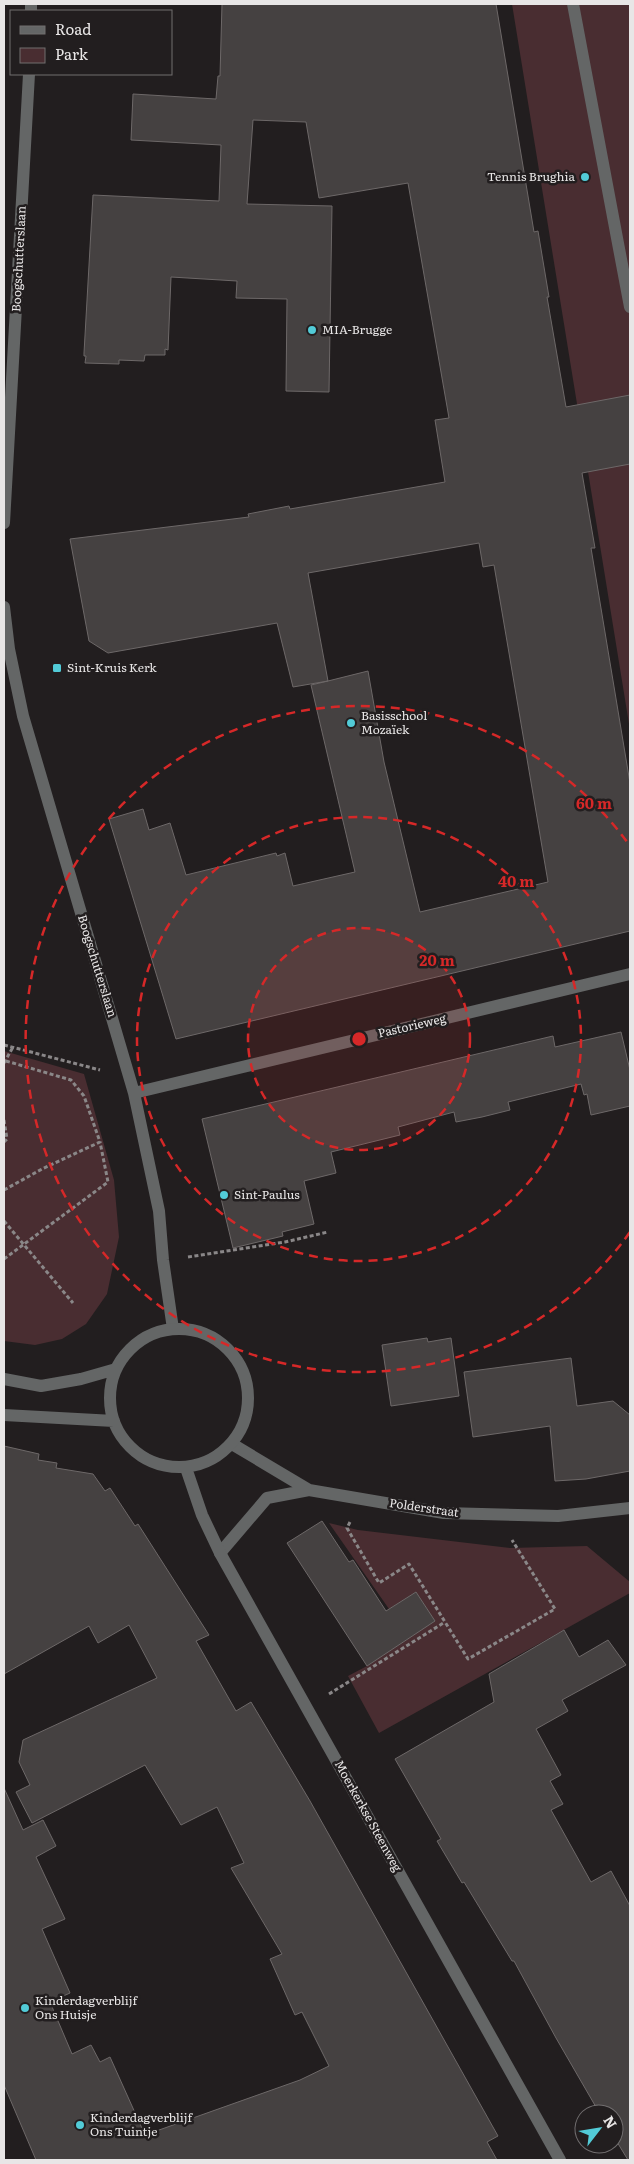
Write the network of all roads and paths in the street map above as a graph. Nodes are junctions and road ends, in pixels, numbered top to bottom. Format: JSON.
{"nodes":[{"id":1,"x":573,"y":4,"type":"edge"},
{"id":2,"x":29,"y":75,"type":"edge"},
{"id":3,"x":630,"y":307,"type":"edge"},
{"id":4,"x":5,"y":473,"type":"edge"},
{"id":5,"x":4,"y":523,"type":"edge"},
{"id":6,"x":4,"y":607,"type":"edge"},
{"id":7,"x":630,"y":974,"type":"edge"},
{"id":8,"x":4,"y":1045,"type":"edge"},
{"id":9,"x":13,"y":1047,"type":"junction"},
{"id":10,"x":5,"y":1062,"type":"edge"},
{"id":11,"x":130,"y":1078,"type":"junction"},
{"id":12,"x":134,"y":1093,"type":"junction"},
{"id":13,"x":4,"y":1120,"type":"edge"},
{"id":14,"x":4,"y":1142,"type":"edge"},
{"id":15,"x":100,"y":1142,"type":"junction"},
{"id":16,"x":4,"y":1190,"type":"edge"},
{"id":17,"x":4,"y":1221,"type":"edge"},
{"id":18,"x":328,"y":1232,"type":"dead end"},
{"id":19,"x":24,"y":1244,"type":"junction"},
{"id":20,"x":4,"y":1259,"type":"edge"},
{"id":21,"x":163,"y":1260,"type":"junction"},
{"id":22,"x":73,"y":1303,"type":"dead end"},
{"id":23,"x":173,"y":1329,"type":"junction"},
{"id":24,"x":116,"y":1369,"type":"junction"},
{"id":25,"x":4,"y":1379,"type":"edge"},
{"id":26,"x":4,"y":1415,"type":"edge"},
{"id":27,"x":114,"y":1422,"type":"junction"},
{"id":28,"x":232,"y":1444,"type":"junction"},
{"id":29,"x":186,"y":1468,"type":"junction"},
{"id":30,"x":309,"y":1490,"type":"junction"},
{"id":31,"x":360,"y":1499,"type":"junction"},
{"id":32,"x":630,"y":1508,"type":"edge"},
{"id":33,"x":495,"y":1514,"type":"junction"},
{"id":34,"x":220,"y":1552,"type":"junction"},
{"id":35,"x":445,"y":1622,"type":"junction"},
{"id":36,"x":307,"y":1707,"type":"junction"},
{"id":37,"x":560,"y":2160,"type":"edge"}],
"edges":[{"from":1,"to":3,"type":"street"},
{"from":2,"to":4,"type":"street","name":"Boogschutterslaan"},
{"from":4,"to":5,"type":"street","name":"Boogschutterslaan"},
{"from":6,"to":11,"type":"street","name":"Boogschutterslaan"},
{"from":7,"to":12,"type":"street","name":"Pastorieweg"},
{"from":8,"to":9,"type":"path"},
{"from":9,"to":10,"type":"path"},
{"from":9,"to":11,"type":"path"},
{"from":10,"to":15,"type":"path"},
{"from":11,"to":12,"type":"street","name":"Boogschutterslaan"},
{"from":12,"to":21,"type":"street","name":"Boogschutterslaan"},
{"from":13,"to":14,"type":"path"},
{"from":15,"to":16,"type":"path"},
{"from":15,"to":19,"type":"path"},
{"from":17,"to":19,"type":"path"},
{"from":18,"to":21,"type":"path"},
{"from":19,"to":20,"type":"path"},
{"from":19,"to":22,"type":"path"},
{"from":21,"to":23,"type":"street","name":"Boogschutterslaan"},
{"from":23,"to":24,"type":"street"},
{"from":23,"to":28,"type":"street"},
{"from":24,"to":25,"type":"street"},
{"from":24,"to":27,"type":"street"},
{"from":26,"to":27,"type":"street"},
{"from":27,"to":29,"type":"street"},
{"from":28,"to":29,"type":"street"},
{"from":28,"to":30,"type":"street","name":"Polderstraat"},
{"from":29,"to":34,"type":"street","name":"Moerkerkse Steenweg"},
{"from":30,"to":31,"type":"street","name":"Polderstraat"},
{"from":30,"to":34,"type":"street"},
{"from":31,"to":33,"type":"street","name":"Polderstraat"},
{"from":31,"to":35,"type":"path"},
{"from":32,"to":33,"type":"street","name":"Polderstraat"},
{"from":33,"to":35,"type":"path"},
{"from":34,"to":36,"type":"street","name":"Moerkerkse Steenweg"},
{"from":35,"to":36,"type":"path"},
{"from":36,"to":37,"type":"street","name":"Moerkerkse Steenweg"}]}
